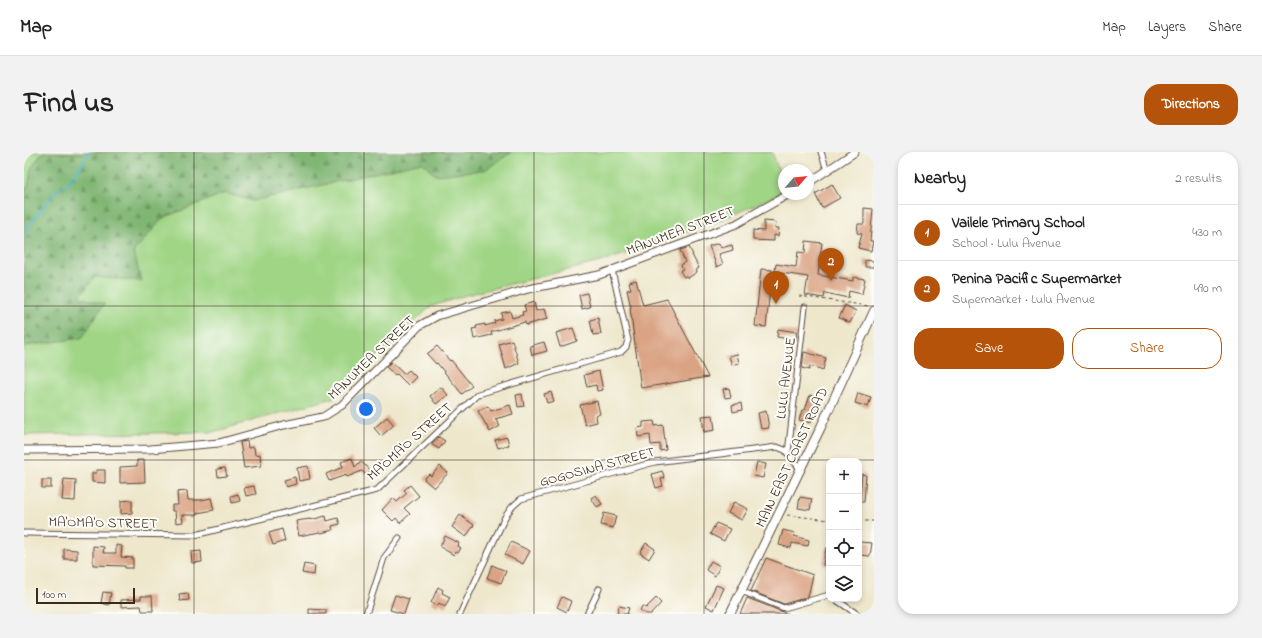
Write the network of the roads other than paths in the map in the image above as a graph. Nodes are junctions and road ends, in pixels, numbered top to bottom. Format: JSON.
{"nodes":[{"id":1,"x":821,"y":152,"type":"edge"},
{"id":2,"x":854,"y":152,"type":"edge"},
{"id":3,"x":826,"y":170,"type":"junction"},
{"id":4,"x":814,"y":179,"type":"edge"},
{"id":5,"x":778,"y":200,"type":"edge"},
{"id":6,"x":612,"y":270,"type":"junction"},
{"id":7,"x":805,"y":307,"type":"dead end"},
{"id":8,"x":874,"y":310,"type":"edge"},
{"id":9,"x":24,"y":450,"type":"edge"},
{"id":10,"x":788,"y":453,"type":"junction"},
{"id":11,"x":800,"y":469,"type":"junction"},
{"id":12,"x":24,"y":533,"type":"edge"},
{"id":13,"x":399,"y":538,"type":"dead end"},
{"id":14,"x":599,"y":589,"type":"dead end"},
{"id":15,"x":741,"y":591,"type":"junction"},
{"id":16,"x":826,"y":596,"type":"edge"},
{"id":17,"x":839,"y":602,"type":"edge"},
{"id":18,"x":366,"y":614,"type":"edge"},
{"id":19,"x":460,"y":614,"type":"edge"},
{"id":20,"x":587,"y":614,"type":"edge"},
{"id":21,"x":730,"y":614,"type":"edge"},
{"id":22,"x":857,"y":614,"type":"edge"}],
"edges":[{"from":1,"to":3,"type":"street"},
{"from":2,"to":3,"type":"main road"},
{"from":3,"to":4,"type":"main road"},
{"from":5,"to":6,"type":"main road","name":"MANUMEA STREET"},
{"from":6,"to":9,"type":"main road","name":"MANUMEA STREET"},
{"from":6,"to":12,"type":"street","name":"MA'OMA'O STREET"},
{"from":7,"to":10,"type":"street","name":"LULU AVENUE"},
{"from":8,"to":11,"type":"main road","name":"MAIN EAST COAST ROAD"},
{"from":10,"to":11,"type":"street"},
{"from":10,"to":19,"type":"street","name":"GOGOSINA STREET"},
{"from":11,"to":15,"type":"main road","name":"MAIN EAST COAST ROAD"},
{"from":13,"to":18,"type":"street"},
{"from":14,"to":20,"type":"street"},
{"from":15,"to":16,"type":"street"},
{"from":15,"to":21,"type":"main road","name":"MAIN EAST COAST ROAD"},
{"from":17,"to":22,"type":"street"}]}
